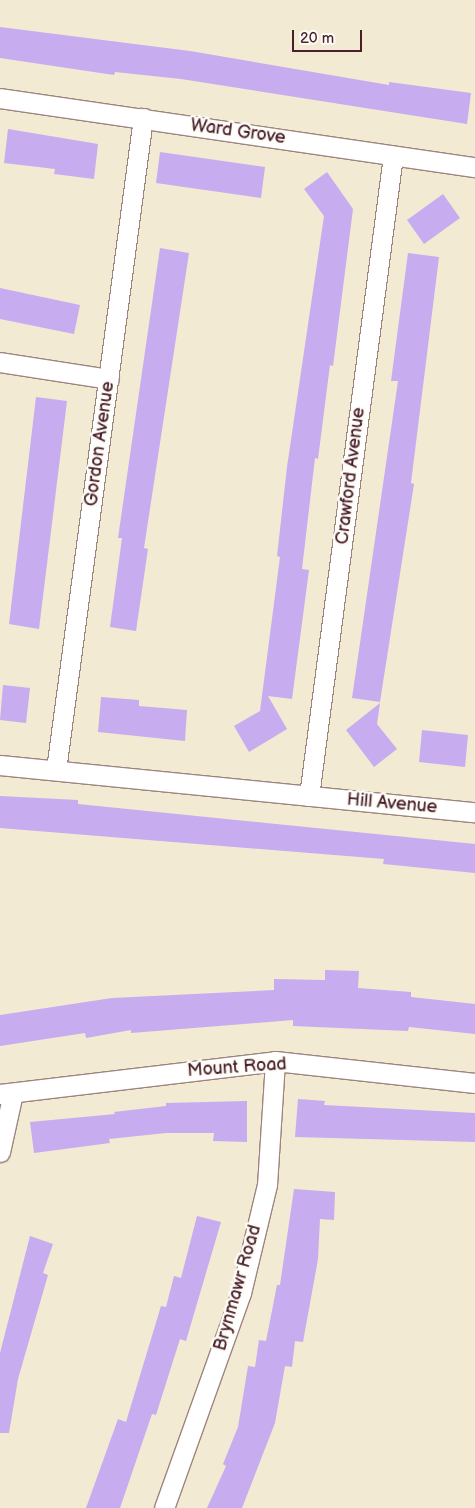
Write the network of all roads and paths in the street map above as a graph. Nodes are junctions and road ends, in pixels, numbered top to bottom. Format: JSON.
{"nodes":[{"id":1,"x":0,"y":98,"type":"edge"},
{"id":2,"x":143,"y":118,"type":"junction"},
{"id":3,"x":393,"y":155,"type":"junction"},
{"id":4,"x":475,"y":167,"type":"edge"},
{"id":5,"x":0,"y":362,"type":"edge"},
{"id":6,"x":109,"y":379,"type":"junction"},
{"id":7,"x":0,"y":765,"type":"edge"},
{"id":8,"x":56,"y":770,"type":"junction"},
{"id":9,"x":309,"y":796,"type":"junction"},
{"id":10,"x":475,"y":812,"type":"edge"},
{"id":11,"x":276,"y":1061,"type":"junction"},
{"id":12,"x":475,"y":1083,"type":"edge"},
{"id":13,"x":7,"y":1094,"type":"edge"},
{"id":14,"x":0,"y":1152,"type":"edge"},
{"id":15,"x":164,"y":1508,"type":"edge"}],
"edges":[{"from":1,"to":2,"type":"street","name":"Ward Grove"},
{"from":2,"to":3,"type":"street","name":"Ward Grove"},
{"from":2,"to":6,"type":"street","name":"Gordon Avenue"},
{"from":3,"to":4,"type":"street","name":"Ward Grove"},
{"from":3,"to":9,"type":"street","name":"Crawford Avenue"},
{"from":5,"to":6,"type":"street"},
{"from":6,"to":8,"type":"street","name":"Gordon Avenue"},
{"from":7,"to":8,"type":"street","name":"Hill Avenue"},
{"from":8,"to":9,"type":"street","name":"Hill Avenue"},
{"from":9,"to":10,"type":"street","name":"Hill Avenue"},
{"from":11,"to":12,"type":"street","name":"Mount Road"},
{"from":11,"to":13,"type":"street","name":"Mount Road"},
{"from":11,"to":15,"type":"street","name":"Brynmawr Road"},
{"from":13,"to":14,"type":"street"}]}
